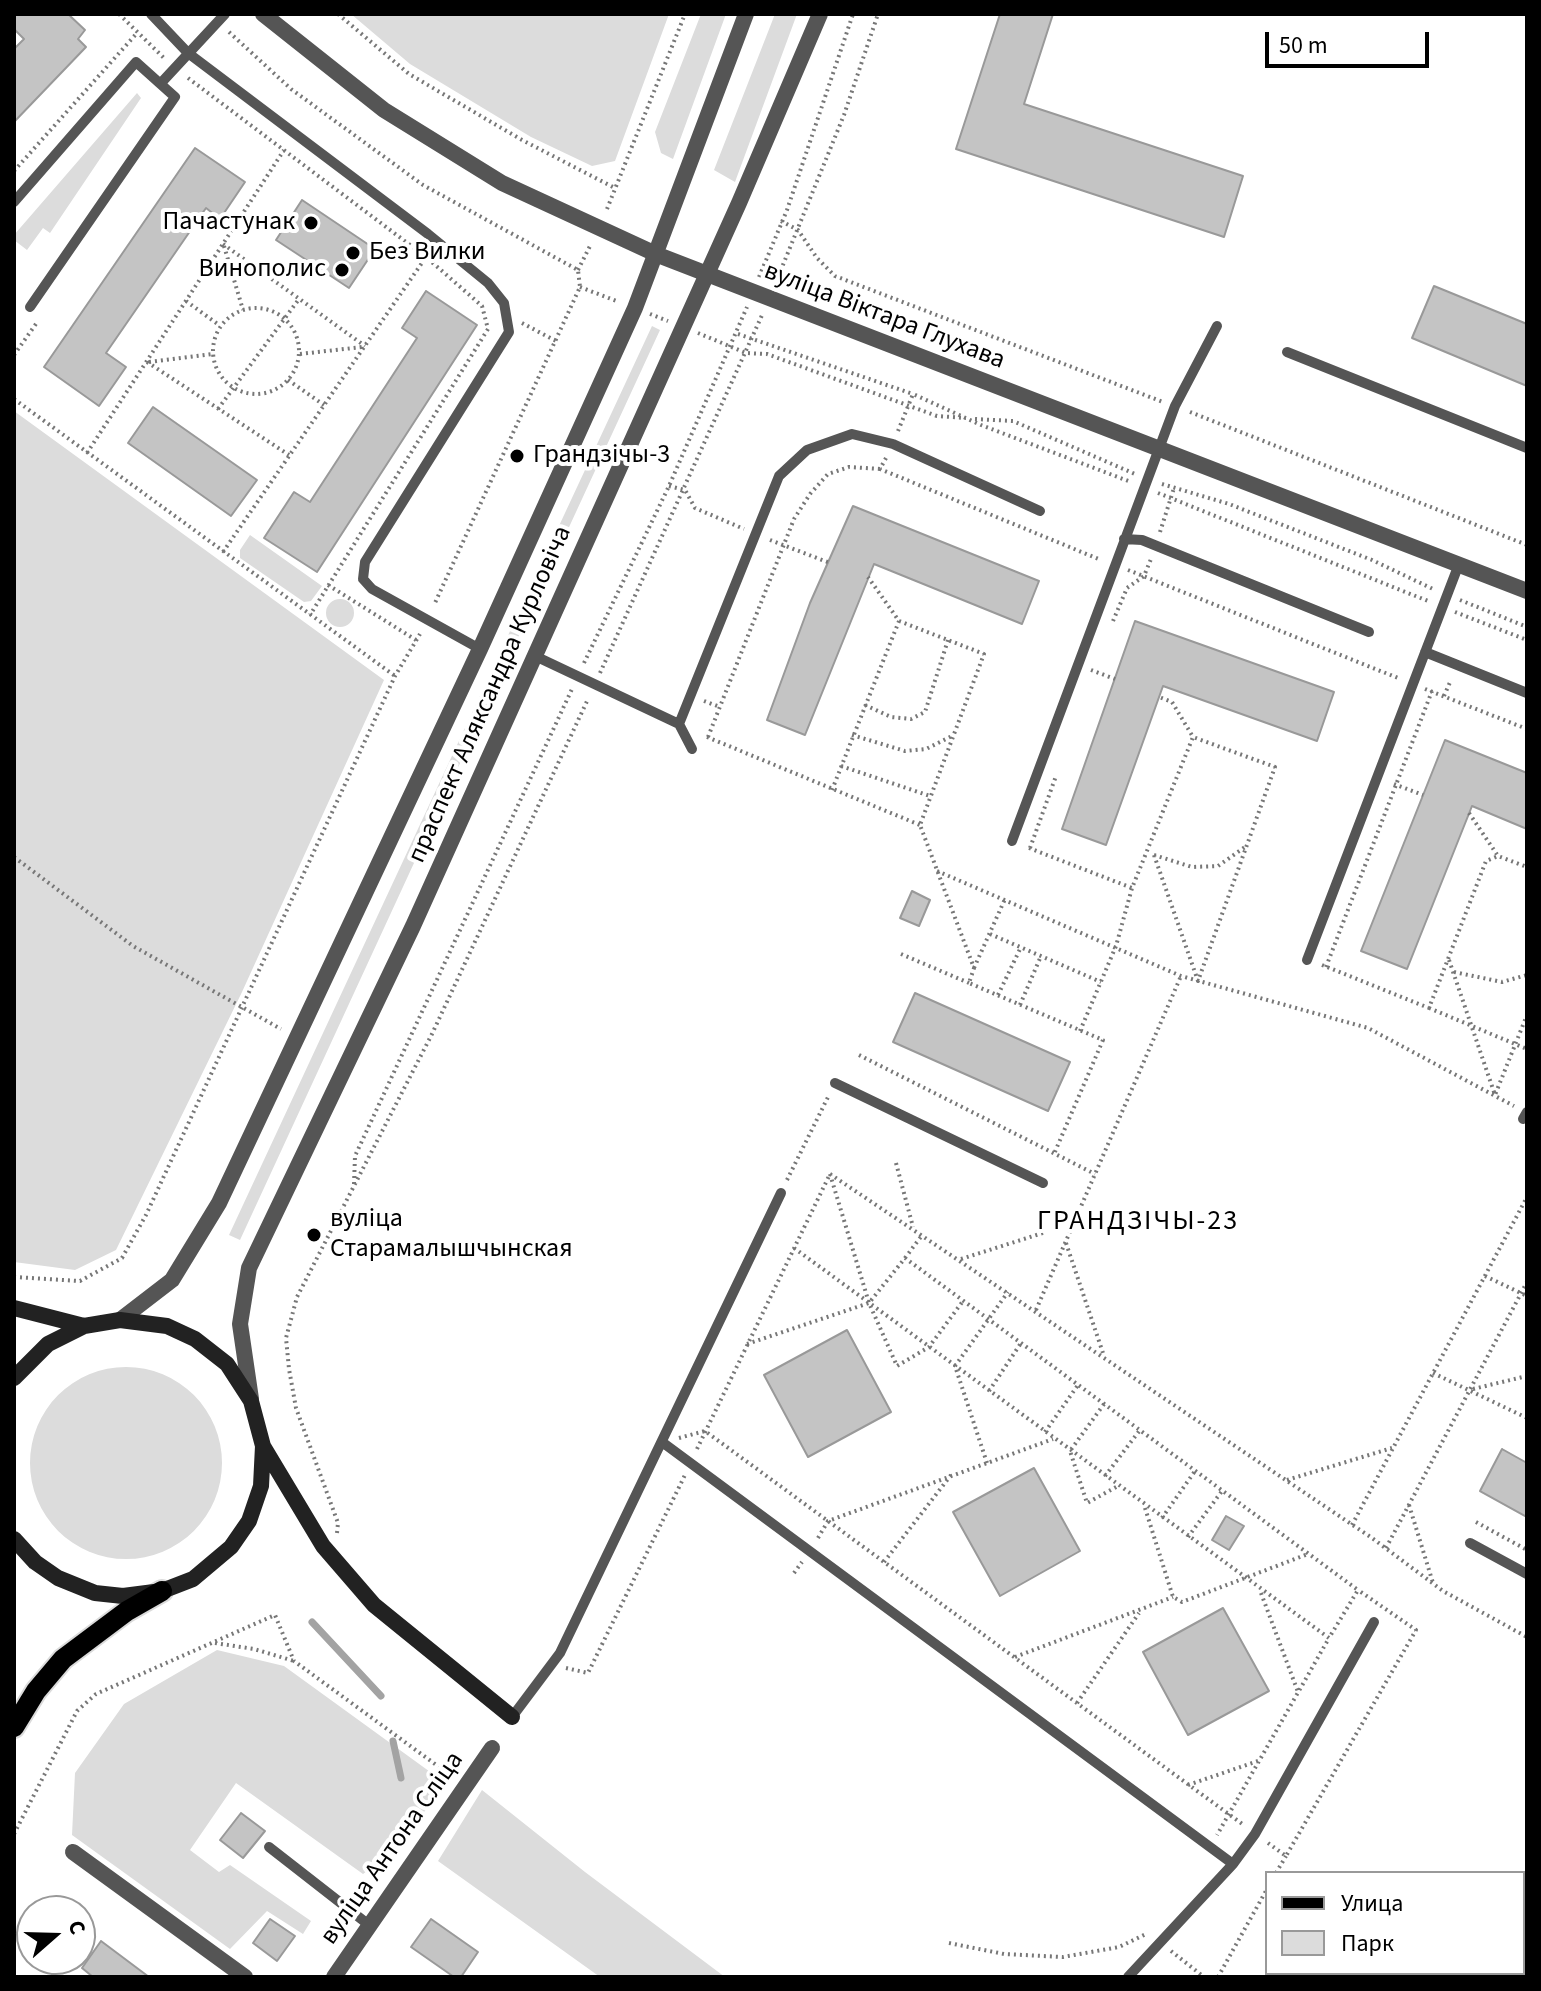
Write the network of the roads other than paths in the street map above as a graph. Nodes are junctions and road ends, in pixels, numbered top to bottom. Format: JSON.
{"nodes":[{"id":1,"x":151,"y":14,"type":"edge"},
{"id":2,"x":225,"y":14,"type":"edge"},
{"id":3,"x":263,"y":14,"type":"edge"},
{"id":4,"x":746,"y":14,"type":"edge"},
{"id":5,"x":820,"y":14,"type":"edge"},
{"id":6,"x":188,"y":53,"type":"junction"},
{"id":7,"x":161,"y":83,"type":"junction"},
{"id":8,"x":14,"y":202,"type":"edge"},
{"id":9,"x":658,"y":255,"type":"junction"},
{"id":10,"x":706,"y":276,"type":"junction"},
{"id":11,"x":30,"y":307,"type":"dead end"},
{"id":12,"x":1217,"y":326,"type":"dead end"},
{"id":13,"x":1287,"y":352,"type":"dead end"},
{"id":14,"x":1160,"y":447,"type":"junction"},
{"id":15,"x":1527,"y":448,"type":"edge"},
{"id":16,"x":1040,"y":511,"type":"dead end"},
{"id":17,"x":1124,"y":539,"type":"junction"},
{"id":18,"x":1459,"y":564,"type":"junction"},
{"id":19,"x":1527,"y":591,"type":"edge"},
{"id":20,"x":1369,"y":632,"type":"dead end"},
{"id":21,"x":480,"y":649,"type":"junction"},
{"id":22,"x":1425,"y":652,"type":"junction"},
{"id":23,"x":535,"y":656,"type":"junction"},
{"id":24,"x":1527,"y":693,"type":"edge"},
{"id":25,"x":679,"y":724,"type":"junction"},
{"id":26,"x":692,"y":749,"type":"dead end"},
{"id":27,"x":1012,"y":841,"type":"road end"},
{"id":28,"x":1307,"y":960,"type":"road end"},
{"id":29,"x":835,"y":1083,"type":"road end"},
{"id":30,"x":1043,"y":1183,"type":"dead end"},
{"id":31,"x":781,"y":1193,"type":"road end"},
{"id":32,"x":14,"y":1308,"type":"edge"},
{"id":33,"x":120,"y":1320,"type":"junction"},
{"id":34,"x":84,"y":1326,"type":"junction"},
{"id":35,"x":14,"y":1378,"type":"edge"},
{"id":36,"x":251,"y":1401,"type":"junction"},
{"id":37,"x":662,"y":1442,"type":"junction"},
{"id":38,"x":263,"y":1446,"type":"junction"},
{"id":39,"x":14,"y":1539,"type":"edge"},
{"id":40,"x":1470,"y":1543,"type":"dead end"},
{"id":41,"x":1527,"y":1574,"type":"edge"},
{"id":42,"x":162,"y":1591,"type":"junction"},
{"id":43,"x":1374,"y":1622,"type":"dead end"},
{"id":44,"x":512,"y":1717,"type":"joint"},
{"id":45,"x":14,"y":1727,"type":"edge"},
{"id":46,"x":492,"y":1748,"type":"dead end"},
{"id":47,"x":269,"y":1847,"type":"dead end"},
{"id":48,"x":73,"y":1852,"type":"dead end"},
{"id":49,"x":1233,"y":1864,"type":"junction"},
{"id":50,"x":369,"y":1925,"type":"junction"},
{"id":51,"x":245,"y":1977,"type":"edge"},
{"id":52,"x":334,"y":1977,"type":"edge"},
{"id":53,"x":1128,"y":1977,"type":"edge"}],
"edges":[{"from":1,"to":6,"type":"lane"},
{"from":2,"to":6,"type":"lane"},
{"from":3,"to":9,"type":"street","name":"вуліца Віктара Глухава"},
{"from":4,"to":9,"type":"street","name":"праспект Аляксандра Курловіча"},
{"from":5,"to":10,"type":"street","name":"праспект Аляксандра Курловіча"},
{"from":6,"to":7,"type":"lane"},
{"from":6,"to":21,"type":"lane"},
{"from":7,"to":8,"type":"lane"},
{"from":7,"to":11,"type":"lane"},
{"from":9,"to":10,"type":"street","name":"вуліца Віктара Глухава"},
{"from":9,"to":21,"type":"street","name":"праспект Аляксандра Курловіча"},
{"from":10,"to":14,"type":"street","name":"вуліца Віктара Глухава"},
{"from":10,"to":23,"type":"street","name":"праспект Аляксандра Курловіча"},
{"from":12,"to":14,"type":"lane"},
{"from":13,"to":15,"type":"lane"},
{"from":14,"to":17,"type":"lane"},
{"from":14,"to":18,"type":"street","name":"вуліца Віктара Глухава"},
{"from":16,"to":25,"type":"lane"},
{"from":17,"to":20,"type":"lane"},
{"from":17,"to":27,"type":"lane"},
{"from":18,"to":19,"type":"street","name":"вуліца Віктара Глухава"},
{"from":18,"to":22,"type":"lane"},
{"from":21,"to":33,"type":"street","name":"праспект Аляксандра Курловіча"},
{"from":22,"to":24,"type":"lane"},
{"from":22,"to":28,"type":"lane"},
{"from":23,"to":25,"type":"lane"},
{"from":23,"to":36,"type":"street","name":"праспект Аляксандра Курловіча"},
{"from":25,"to":26,"type":"lane"},
{"from":29,"to":30,"type":"lane"},
{"from":31,"to":37,"type":"lane"},
{"from":32,"to":34,"type":"main road"},
{"from":33,"to":34,"type":"main road"},
{"from":33,"to":36,"type":"main road"},
{"from":34,"to":35,"type":"main road"},
{"from":36,"to":38,"type":"main road"},
{"from":37,"to":44,"type":"lane"},
{"from":37,"to":49,"type":"lane"},
{"from":38,"to":42,"type":"main road"},
{"from":38,"to":44,"type":"main road"},
{"from":39,"to":42,"type":"main road"},
{"from":40,"to":41,"type":"lane"},
{"from":42,"to":45,"type":"main road"},
{"from":43,"to":49,"type":"lane"},
{"from":46,"to":50,"type":"street","name":"вуліца Антона Сліца"},
{"from":47,"to":50,"type":"lane"},
{"from":48,"to":51,"type":"street"},
{"from":49,"to":53,"type":"lane"},
{"from":50,"to":52,"type":"street","name":"вуліца Антона Сліца"}]}
